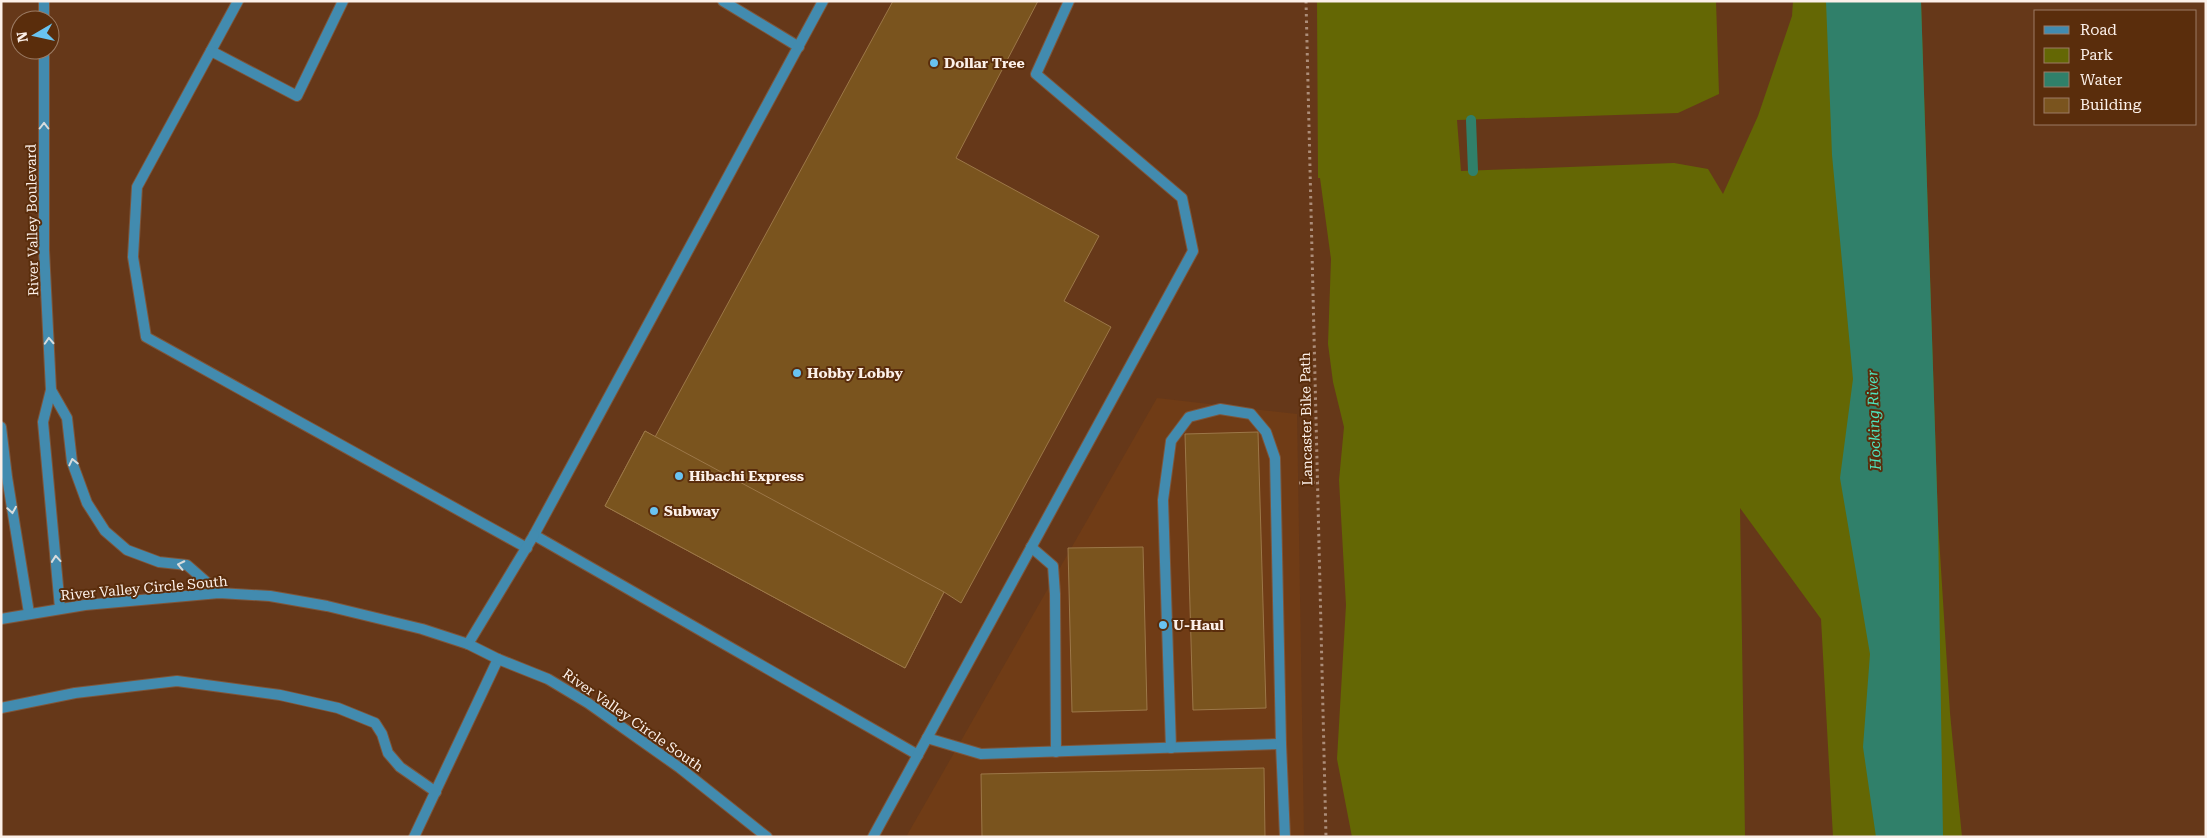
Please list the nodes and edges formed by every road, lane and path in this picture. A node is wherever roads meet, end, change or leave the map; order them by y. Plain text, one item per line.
1 (238, 1) edge
2 (343, 1) edge
3 (723, 1) edge
4 (823, 1) edge
5 (1069, 1) edge
6 (1306, 1) edge
7 (799, 46) junction
8 (211, 50) junction
9 (44, 60) edge
10 (51, 390) junction
11 (1, 427) edge
12 (534, 535) junction
13 (527, 548) junction
14 (1031, 548) junction
15 (219, 593) junction
16 (60, 608) junction
17 (29, 614) junction
18 (1, 619) edge
19 (468, 644) junction
20 (498, 659) junction
21 (1, 708) edge
22 (927, 738) junction
23 (1281, 744) junction
24 (1171, 748) junction
25 (1056, 752) junction
26 (918, 755) junction
27 (436, 792) junction
28 (414, 837) edge
29 (767, 837) edge
30 (873, 837) edge
31 (1285, 837) edge
32 (1326, 837) edge

1 - 8 street
2 - 8 street
3 - 7 street
4 - 7 street
5 - 14 street
6 - 32 path, Lancaster Bike Path
7 - 12 street
8 - 13 street
10 -> 9 street, River Valley Boulevard
15 -> 10 street, River Valley Boulevard
16 -> 10 street, River Valley Boulevard
11 -> 17 street
12 - 13 street
12 - 26 street
13 - 19 street
14 - 22 street
14 - 25 street
15 - 16 street, River Valley Circle South
15 - 19 street, River Valley Circle South
16 - 17 street, River Valley Circle South
17 - 18 street, River Valley Circle South
19 - 20 street, River Valley Circle South
20 - 27 street
20 - 29 street, River Valley Circle South
21 - 27 street
22 - 25 street
22 - 26 street
23 - 24 street
23 - 24 street
23 - 31 street
24 - 25 street
26 - 30 street
27 - 28 street

